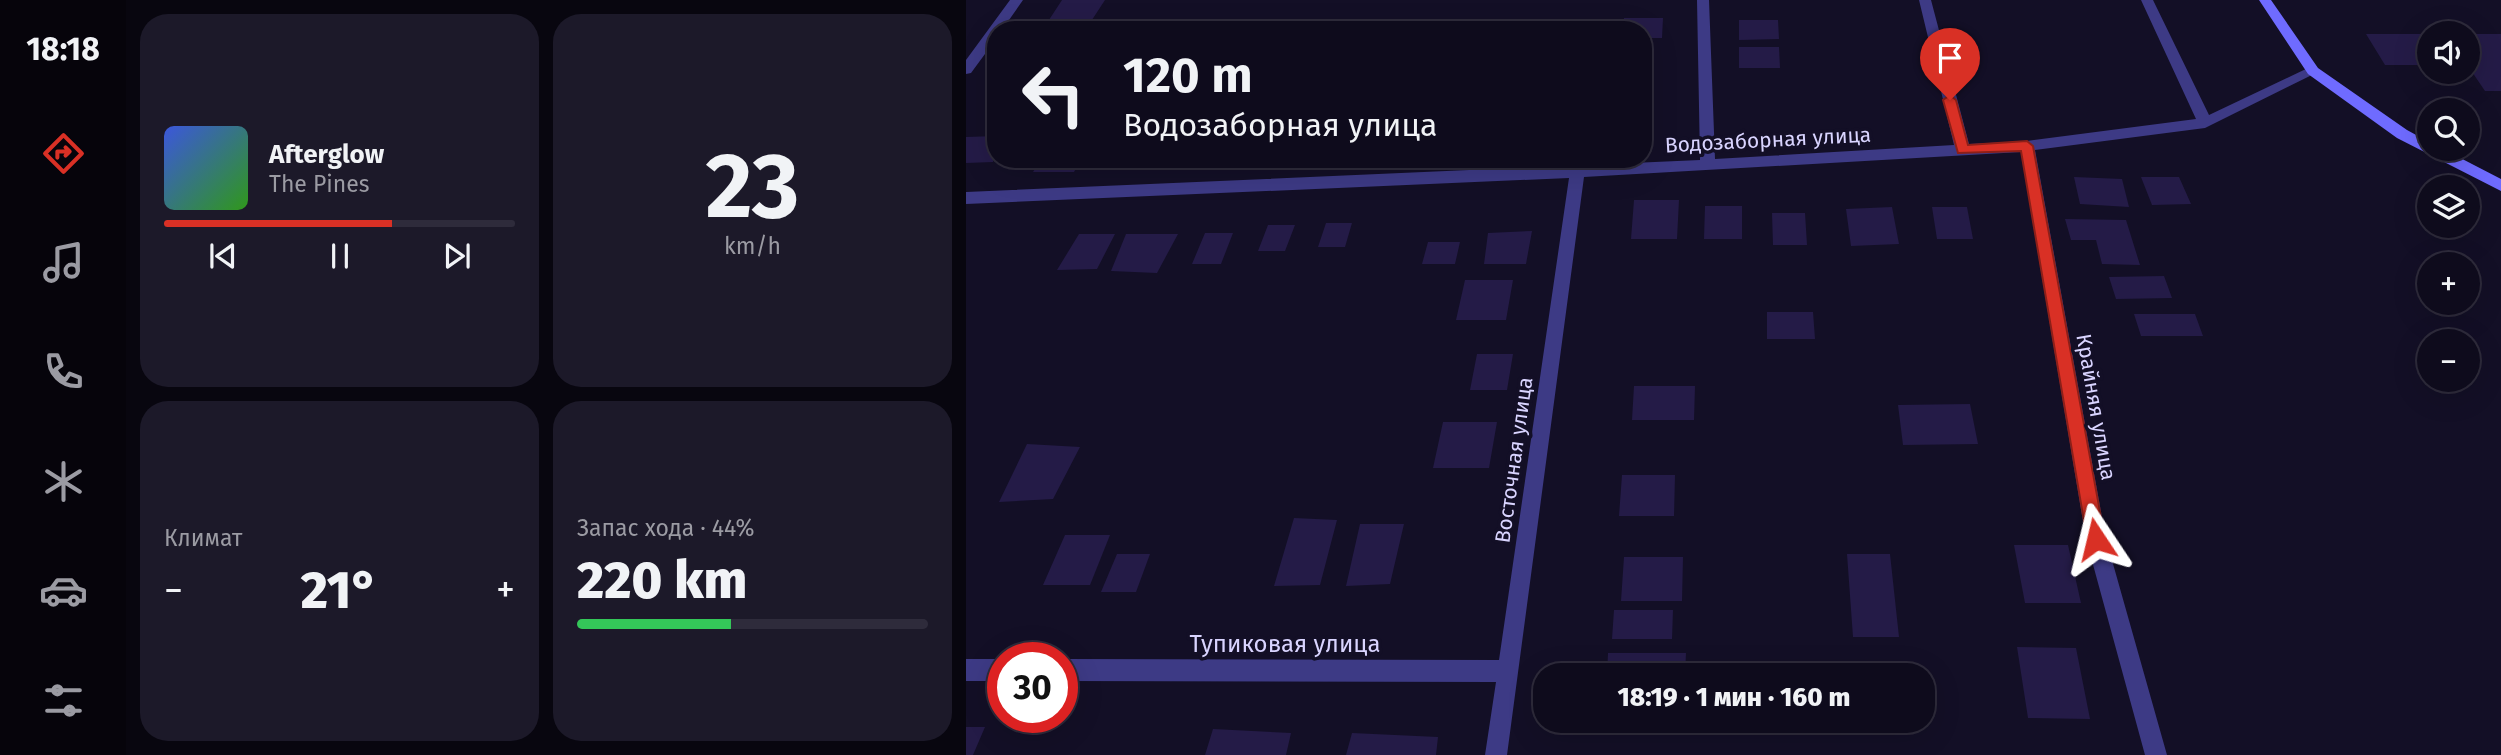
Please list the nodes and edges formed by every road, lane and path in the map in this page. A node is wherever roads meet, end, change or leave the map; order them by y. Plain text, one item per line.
1 (1017, 0) edge
2 (1703, 0) edge
3 (1925, 0) edge
4 (2147, 0) edge
5 (2265, 0) edge
6 (1002, 21) edge
7 (987, 41) edge
8 (966, 70) edge
9 (2313, 71) junction
10 (2205, 123) junction
11 (2417, 142) edge
12 (2027, 146) junction
13 (1963, 150) junction
14 (2454, 161) edge
15 (1708, 164) junction
16 (1652, 167) edge
17 (1642, 168) edge
18 (1577, 172) junction
19 (2501, 186) edge
20 (966, 198) edge
21 (966, 670) edge
22 (987, 670) edge
23 (1078, 670) edge
24 (1507, 671) junction
25 (1496, 755) edge
26 (2156, 755) edge

1 - 6 street
2 - 15 street
3 - 13 street
4 - 10 street
5 - 9 street
7 - 8 street
9 - 10 street, Водозаборная улица
9 - 11 street
10 - 12 street, Водозаборная улица
12 - 13 street, Водозаборная улица
12 - 26 street, Крайняя улица
13 - 15 street, Водозаборная улица
14 - 19 street
15 - 16 street, Водозаборная улица
17 - 18 street, Водозаборная улица
18 - 20 street, Водозаборная улица
18 - 24 street, Восточная улица
21 - 22 street
23 - 24 street, Тупиковая улица
24 - 25 street, Восточная улица

